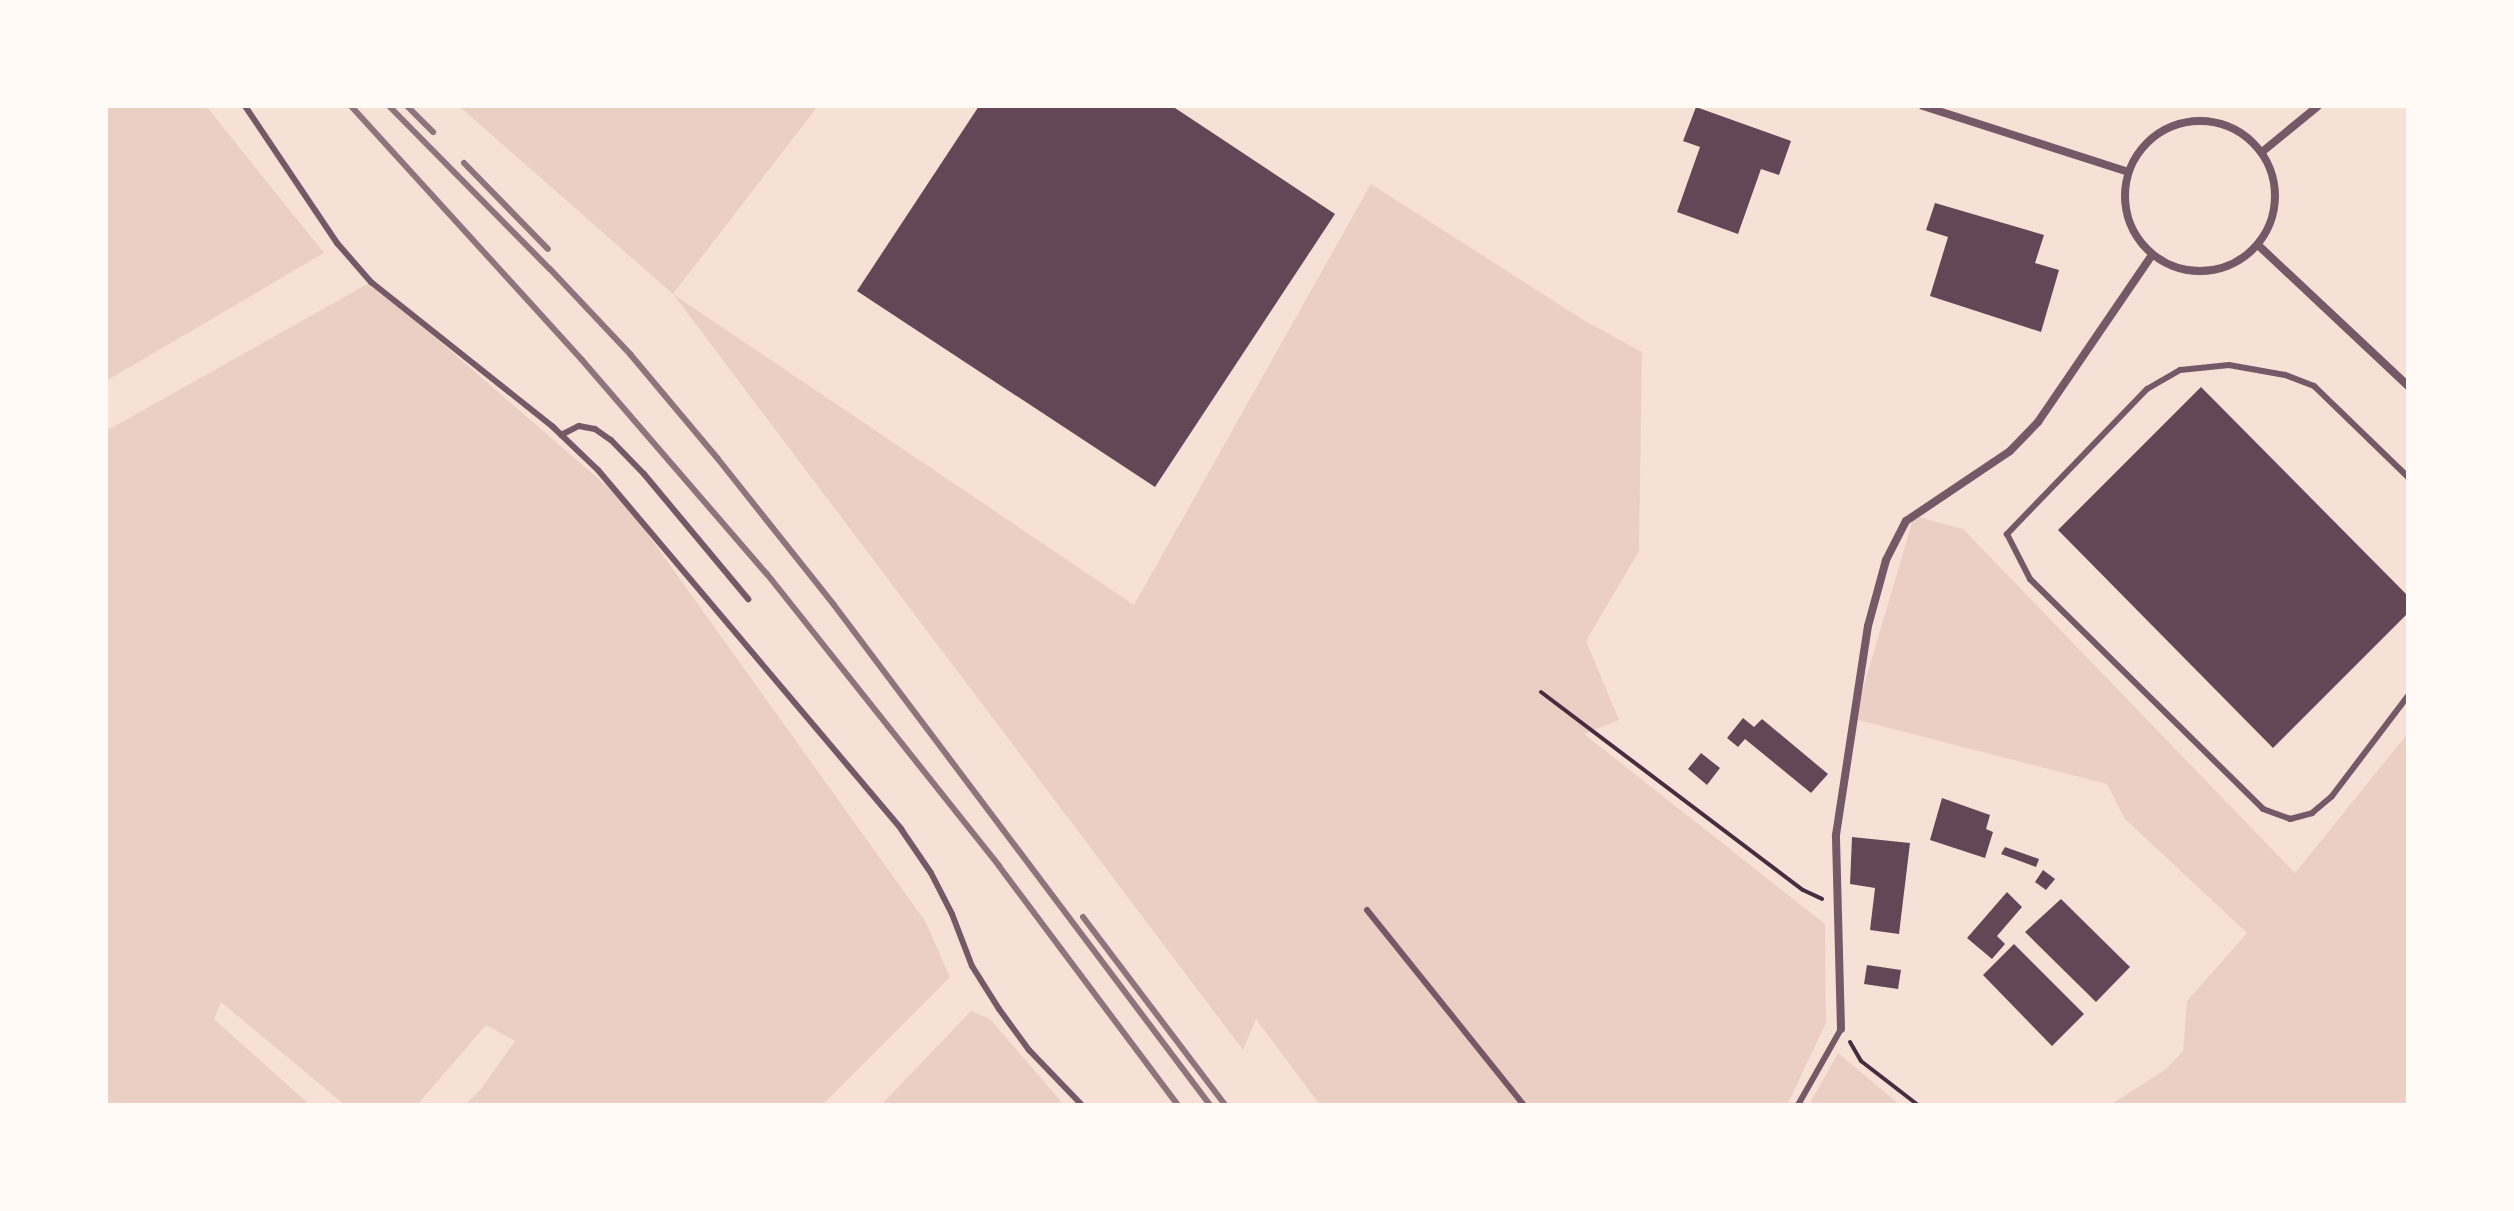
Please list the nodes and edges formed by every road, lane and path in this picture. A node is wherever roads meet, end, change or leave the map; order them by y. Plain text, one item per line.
1 (245, 106) edge
2 (1923, 106) edge
3 (2318, 106) edge
4 (2262, 152) junction
5 (2128, 172) junction
6 (2258, 245) junction
7 (2152, 255) junction
8 (2408, 386) edge
9 (561, 435) junction
10 (2408, 477) edge
11 (748, 599) dead end
12 (1541, 692) dead end
13 (2408, 696) edge
14 (1841, 907) junction
15 (1367, 910) dead end
16 (1841, 1029) junction
17 (1082, 1105) edge
18 (1524, 1105) edge
19 (1798, 1105) edge
20 (1918, 1105) edge

1 - 9 lane
2 - 5 street
3 - 4 street
4 - 5 street
4 - 6 street
5 - 7 street
6 - 7 street
6 - 8 street
7 - 14 street
9 - 11 lane
9 - 17 lane
10 - 13 lane
12 - 14 path
14 - 16 street
15 - 18 lane
16 - 19 lane
16 - 20 path

